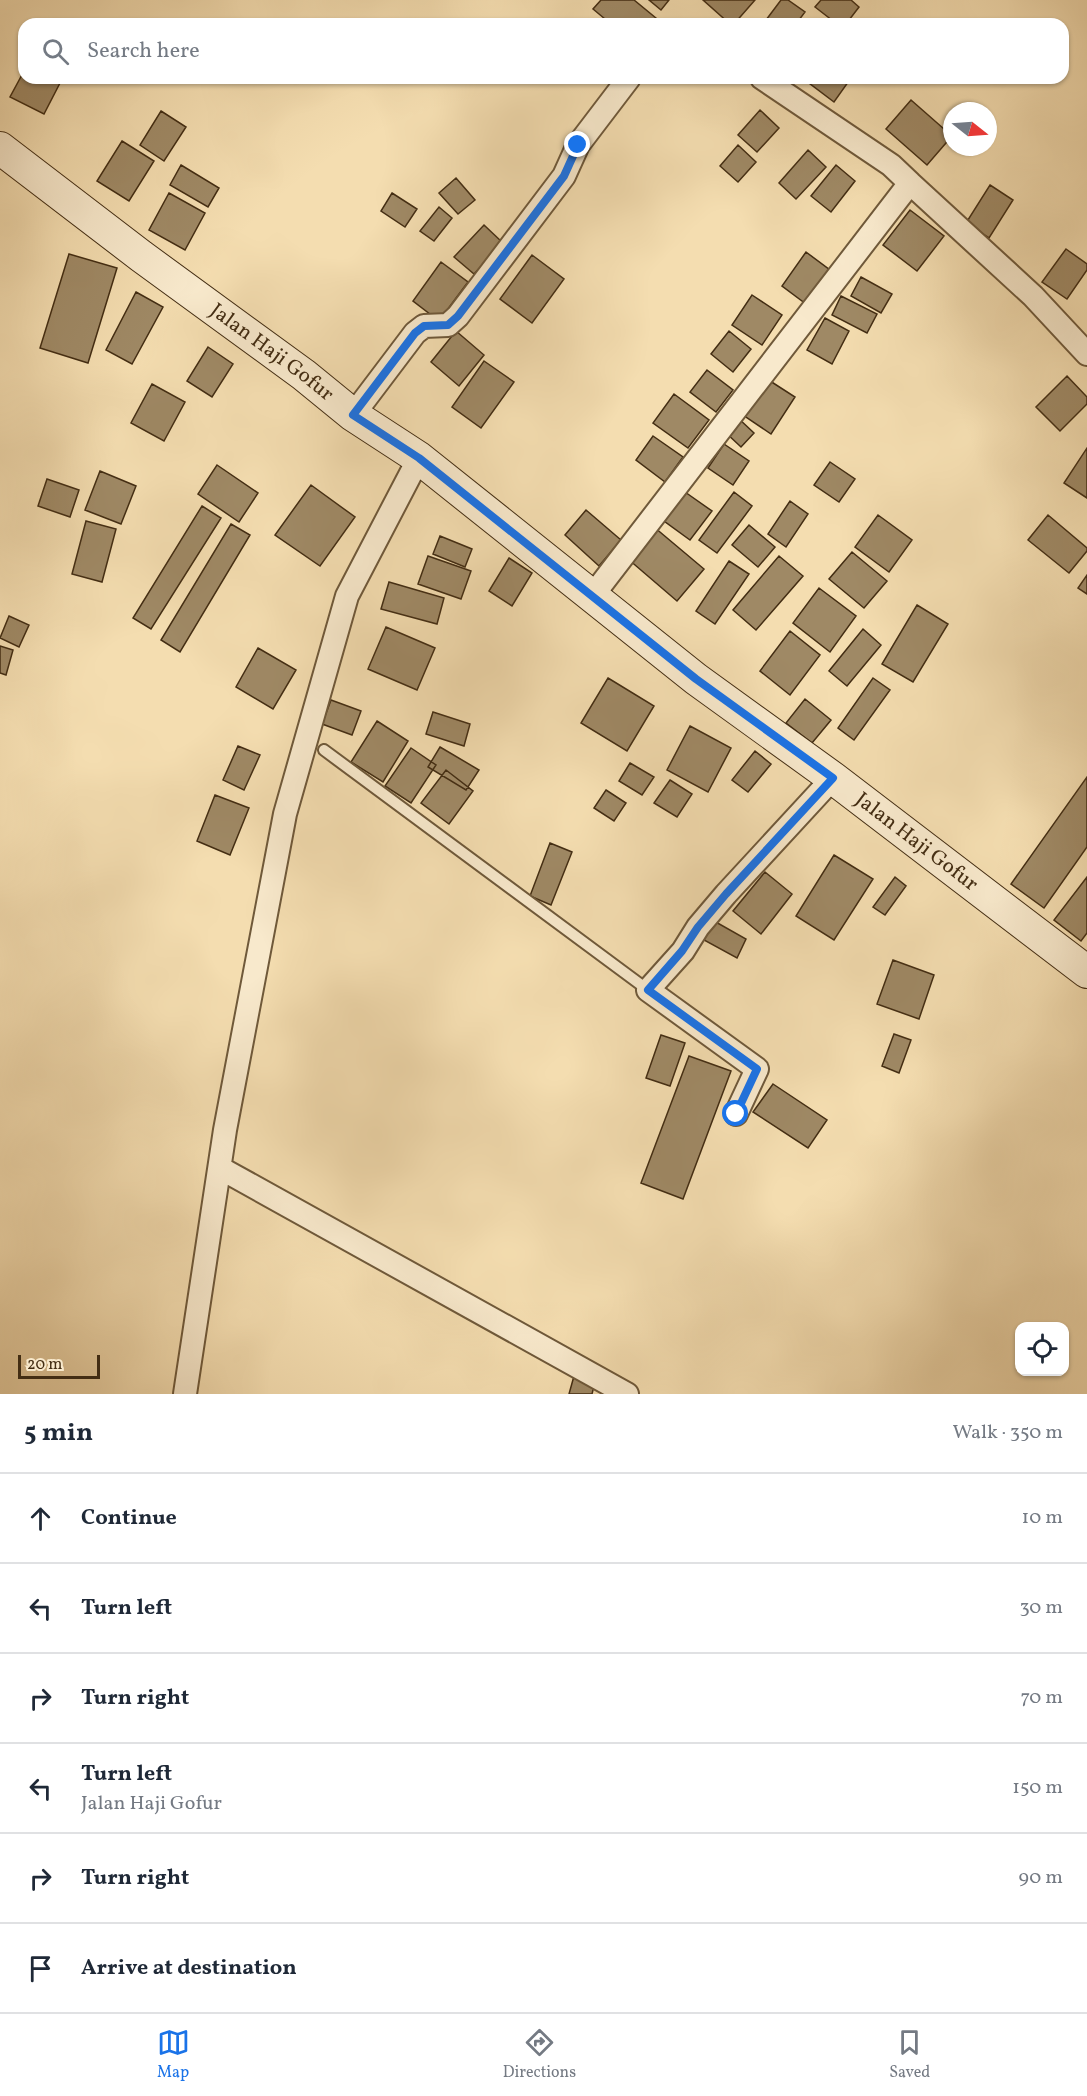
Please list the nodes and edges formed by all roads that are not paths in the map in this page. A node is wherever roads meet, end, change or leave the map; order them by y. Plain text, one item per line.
1 (624, 84) edge
2 (771, 84) edge
3 (0, 148) edge
4 (910, 183) junction
5 (1087, 354) edge
6 (353, 415) junction
7 (419, 458) junction
8 (593, 595) junction
9 (324, 750) dead end
10 (833, 778) junction
11 (1087, 972) edge
12 (648, 990) junction
13 (736, 1114) dead end
14 (220, 1168) junction
15 (185, 1394) edge
16 (627, 1394) edge

1 - 6 street
2 - 4 street
3 - 6 street, Jalan Haji Gofur
4 - 5 street
4 - 8 street
6 - 7 street, Jalan Haji Gofur
7 - 8 street, Jalan Haji Gofur
7 - 14 street
8 - 10 street, Jalan Haji Gofur
9 - 12 lane
10 - 11 street, Jalan Haji Gofur
10 - 12 street
12 - 13 street
14 - 15 street
14 - 16 street

